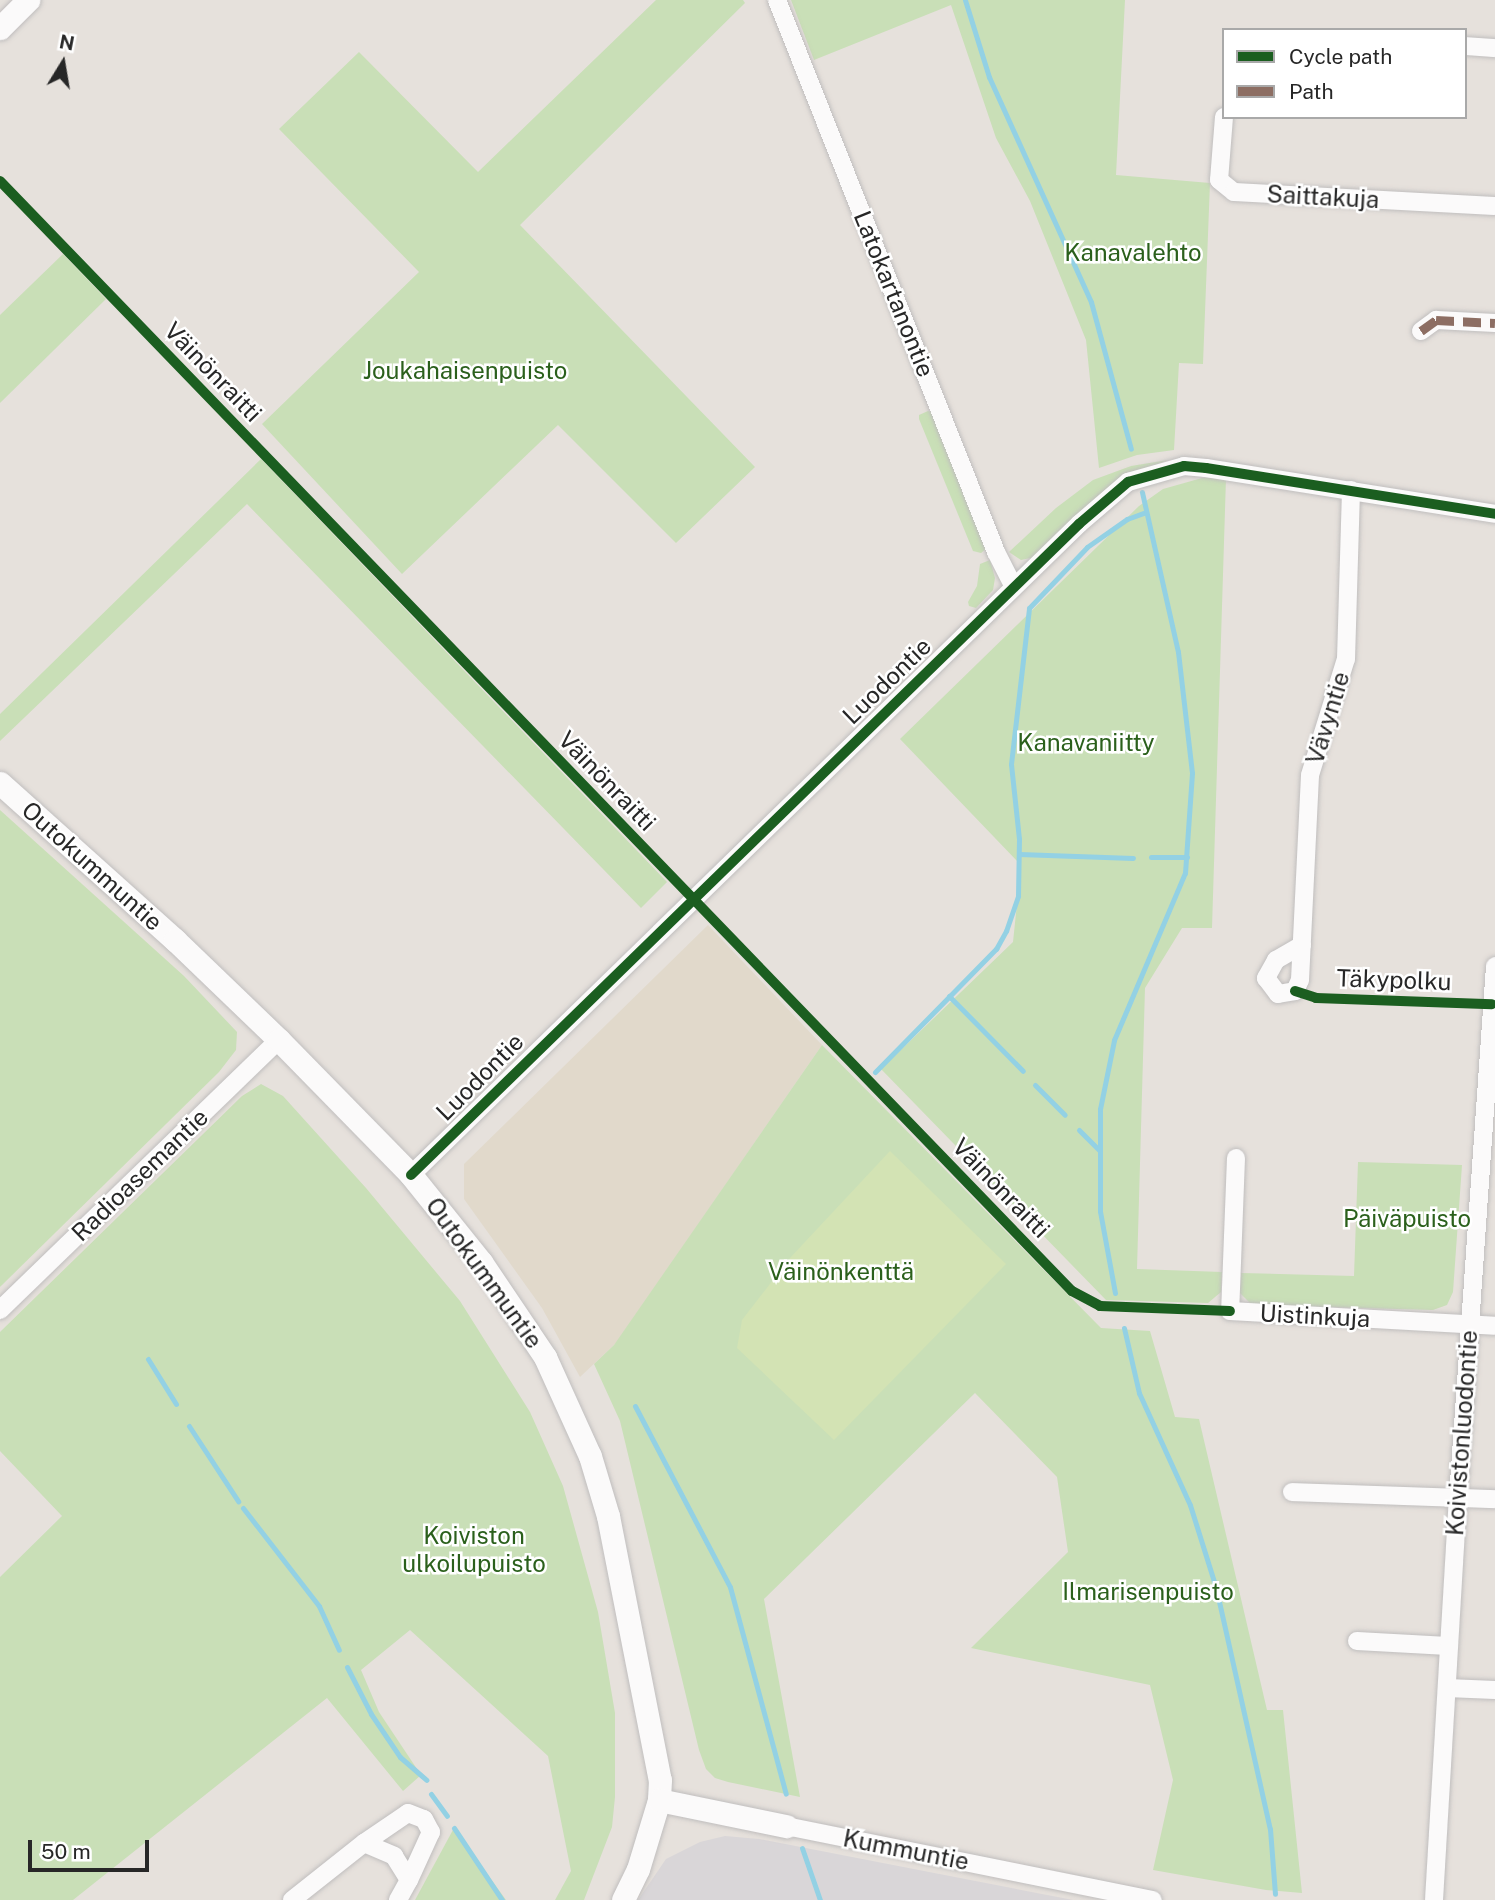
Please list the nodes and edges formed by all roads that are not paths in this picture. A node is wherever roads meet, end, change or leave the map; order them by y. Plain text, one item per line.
1 (28, 0) edge
2 (777, 0) edge
3 (0, 28) edge
4 (1467, 46) edge
5 (1495, 48) edge
6 (1224, 119) edge
7 (1495, 206) edge
8 (1495, 323) edge
9 (1421, 331) dead end
10 (1350, 490) junction
11 (1495, 514) edge
12 (1014, 587) junction
13 (0, 783) edge
14 (1302, 945) dead end
15 (1495, 966) edge
16 (279, 1040) junction
17 (1489, 1157) edge
18 (1236, 1158) dead end
19 (411, 1175) junction
20 (0, 1310) edge
21 (1470, 1325) junction
22 (1495, 1326) edge
23 (1292, 1492) dead end
24 (1458, 1497) junction
25 (1495, 1499) edge
26 (1357, 1641) dead end
27 (1448, 1646) junction
28 (1447, 1688) junction
29 (1495, 1690) edge
30 (659, 1800) junction
31 (786, 1826) joint
32 (364, 1843) junction
33 (409, 1880) junction
34 (292, 1900) edge
35 (398, 1900) edge
36 (623, 1900) edge
37 (1153, 1900) edge
38 (1434, 1900) edge

1 - 3 street
2 - 12 street, Latokartanontie
4 - 5 street
6 - 7 street, Saittakuja
8 - 9 street
10 - 11 street, Luodontie
10 - 12 street, Luodontie
10 - 14 street, Vävyntie
12 - 19 street, Luodontie
13 - 16 street, Outokummuntie
15 - 17 street, Koivistonluodontie
16 - 19 street, Outokummuntie
16 - 20 street, Radioasemantie
17 - 21 street, Koivistonluodontie
18 - 21 street, Uistinkuja
19 - 30 street, Outokummuntie
21 - 22 street
21 - 24 street, Koivistonluodontie
23 - 24 street
24 - 25 street
24 - 27 street, Koivistonluodontie
26 - 27 street
27 - 28 street, Koivistonluodontie
28 - 29 street
28 - 38 street, Koivistonluodontie
30 - 31 street, Kummuntie
30 - 36 street, Outokummuntie
31 - 37 street, Kummuntie
32 - 33 street
32 - 33 street
32 - 34 street
33 - 35 street

